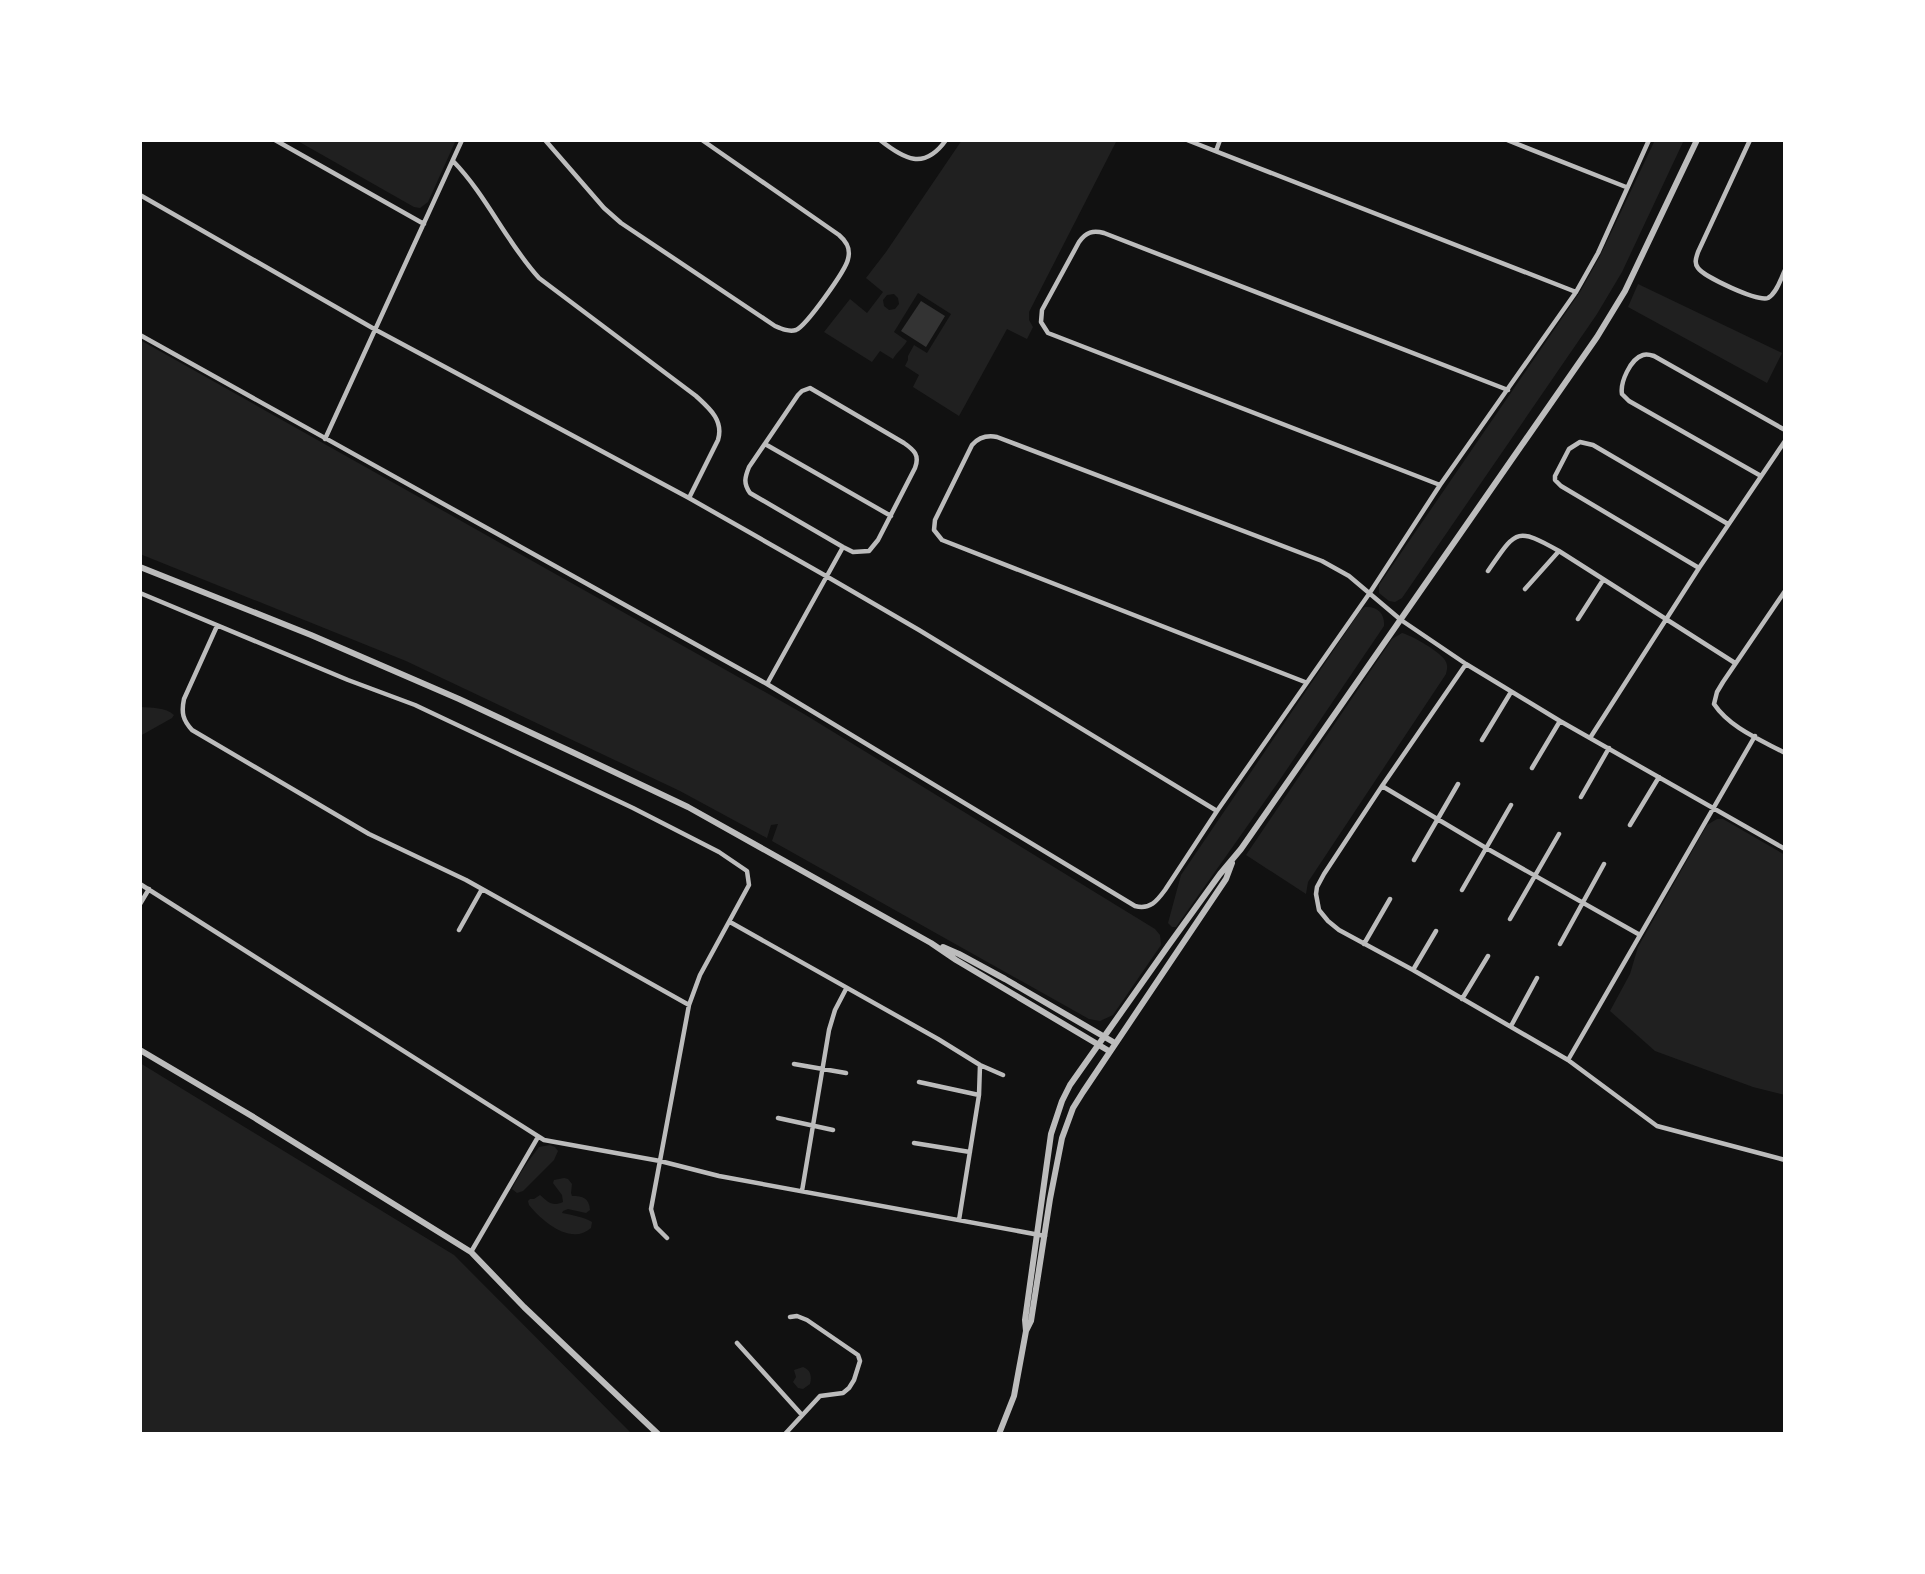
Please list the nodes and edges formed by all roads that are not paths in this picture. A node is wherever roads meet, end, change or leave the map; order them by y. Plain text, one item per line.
1 (275, 140) edge
2 (463, 140) edge
3 (545, 140) edge
4 (702, 140) edge
5 (880, 140) edge
6 (946, 140) edge
7 (1187, 140) edge
8 (1220, 140) edge
9 (1507, 140) edge
10 (1649, 140) edge
11 (1697, 140) edge
12 (1750, 140) edge
13 (1216, 151) junction
14 (453, 161) junction
15 (1626, 187) junction
16 (140, 195) edge
17 (424, 223) junction
18 (1785, 270) edge
19 (1576, 292) junction
20 (376, 330) junction
21 (140, 335) edge
22 (1508, 390) junction
23 (1785, 430) edge
24 (325, 439) junction
25 (1785, 441) edge
26 (765, 444) junction
27 (1761, 476) junction
28 (1440, 485) junction
29 (690, 498) junction
30 (891, 516) junction
31 (1728, 524) junction
32 (843, 547) junction
33 (1559, 551) junction
34 (140, 567) edge
35 (1699, 568) junction
36 (1488, 571) dead end
37 (826, 576) junction
38 (1604, 580) junction
39 (1525, 589) dead end
40 (1785, 591) edge
41 (140, 593) edge
42 (1369, 594) junction
43 (1578, 619) dead end
44 (1401, 620) junction
45 (1665, 620) junction
46 (216, 626) junction
47 (1735, 663) junction
48 (1466, 664) junction
49 (1306, 682) junction
50 (767, 684) junction
51 (1511, 692) junction
52 (1559, 721) junction
53 (1755, 736) junction
54 (1590, 738) junction
55 (1482, 740) dead end
56 (1609, 748) junction
57 (1785, 753) edge
58 (1532, 768) dead end
59 (1659, 777) junction
60 (1458, 784) dead end
61 (1382, 786) junction
62 (1581, 797) dead end
63 (1511, 805) dead end
64 (1714, 809) junction
65 (1217, 811) junction
66 (1437, 820) junction
67 (1630, 825) dead end
68 (1559, 834) dead end
69 (1486, 848) junction
70 (1785, 849) edge
71 (1234, 860) junction
72 (1414, 860) dead end
73 (1605, 864) dead end
74 (1534, 876) junction
75 (140, 884) edge
76 (149, 889) junction
77 (482, 889) junction
78 (1462, 890) dead end
79 (1390, 899) dead end
80 (1583, 903) junction
81 (140, 904) edge
82 (1510, 919) dead end
83 (730, 922) junction
84 (459, 930) dead end
85 (1436, 931) dead end
86 (1640, 935) junction
87 (931, 943) junction
88 (1364, 944) junction
89 (1560, 944) dead end
90 (1488, 956) dead end
91 (1413, 970) junction
92 (1537, 978) dead end
93 (846, 989) junction
94 (1462, 999) junction
95 (689, 1005) junction
96 (1511, 1027) junction
97 (1105, 1036) junction
98 (1115, 1043) junction
99 (1098, 1044) junction
100 (140, 1050) edge
101 (1109, 1051) junction
102 (1568, 1060) junction
103 (794, 1063) dead end
104 (980, 1065) junction
105 (822, 1068) junction
106 (846, 1073) dead end
107 (1003, 1076) dead end
108 (919, 1082) dead end
109 (979, 1095) junction
110 (778, 1118) dead end
111 (812, 1126) junction
112 (834, 1130) dead end
113 (538, 1137) junction
114 (914, 1143) dead end
115 (970, 1152) junction
116 (1785, 1160) edge
117 (660, 1161) junction
118 (802, 1191) junction
119 (959, 1220) junction
120 (1037, 1235) junction
121 (1045, 1236) junction
122 (667, 1238) dead end
123 (471, 1252) junction
124 (790, 1317) dead end
125 (1026, 1331) junction
126 (737, 1343) dead end
127 (802, 1415) junction
128 (658, 1434) edge
129 (785, 1434) edge
130 (999, 1434) edge

1 - 17 street
2 - 14 street
3 - 4 street
5 - 6 street
7 - 13 street
8 - 13 street
9 - 15 street
10 - 15 street
11 - 44 street
12 - 18 street
13 - 19 street
14 - 17 street
14 - 29 street
15 - 19 street
16 - 20 street
17 - 20 street
19 - 22 street
20 - 24 street
20 - 29 street
21 - 24 street
22 - 28 street
22 - 28 street
23 - 27 street
24 - 50 street
25 - 27 street
26 - 30 street
26 - 30 street
26 - 32 street
27 - 31 street
28 - 42 street
29 - 37 street
30 - 32 street
31 - 35 street
31 - 35 street
32 - 37 street
33 - 36 street
33 - 38 street
33 - 39 street
34 - 87 street
35 - 45 street
37 - 50 street
37 - 65 street
38 - 43 street
38 - 45 street
40 - 47 street
41 - 46 street
42 - 44 street
42 - 49 street
42 - 49 street
44 - 48 street
44 - 71 street
45 - 47 street
45 - 54 street
46 - 77 street
46 - 83 street
47 - 53 street
48 - 51 street
48 - 61 street
49 - 65 street
50 - 65 street
51 - 52 street
51 - 55 street
52 - 54 street
52 - 58 street
53 - 57 street
53 - 64 street
54 - 56 street
56 - 59 street
56 - 62 street
59 - 64 street
59 - 67 street
60 - 66 street
61 - 66 street
61 - 88 street
63 - 69 street
64 - 70 street
64 - 86 street
66 - 69 street
66 - 72 street
68 - 74 street
69 - 74 street
69 - 78 street
71 - 97 street
71 - 98 street
73 - 80 street
74 - 80 street
74 - 82 street
75 - 76 street
76 - 81 street
76 - 113 street
77 - 84 street
77 - 95 street
79 - 88 street
80 - 86 street
80 - 89 street
83 - 93 street
83 - 95 street
85 - 91 street
86 - 102 street
87 - 97 street
87 - 99 street
88 - 91 street
90 - 94 street
91 - 94 street
92 - 96 street
93 - 104 street
93 - 105 street
94 - 96 street
95 - 117 street
96 - 102 street
97 - 98 street
97 - 99 street
98 - 101 street
99 - 101 street
99 - 120 street
100 - 123 street
101 - 121 street
102 - 116 street
103 - 105 street
104 - 107 street
104 - 109 street
105 - 106 street
105 - 111 street
108 - 109 street
109 - 115 street
110 - 111 street
111 - 112 street
111 - 118 street
113 - 117 street
113 - 123 street
114 - 115 street
115 - 119 street
117 - 118 street
117 - 122 street
118 - 119 street
119 - 120 street
120 - 121 street
120 - 125 street
121 - 125 street
123 - 128 street
124 - 127 street
125 - 130 street
126 - 127 street
127 - 129 street

